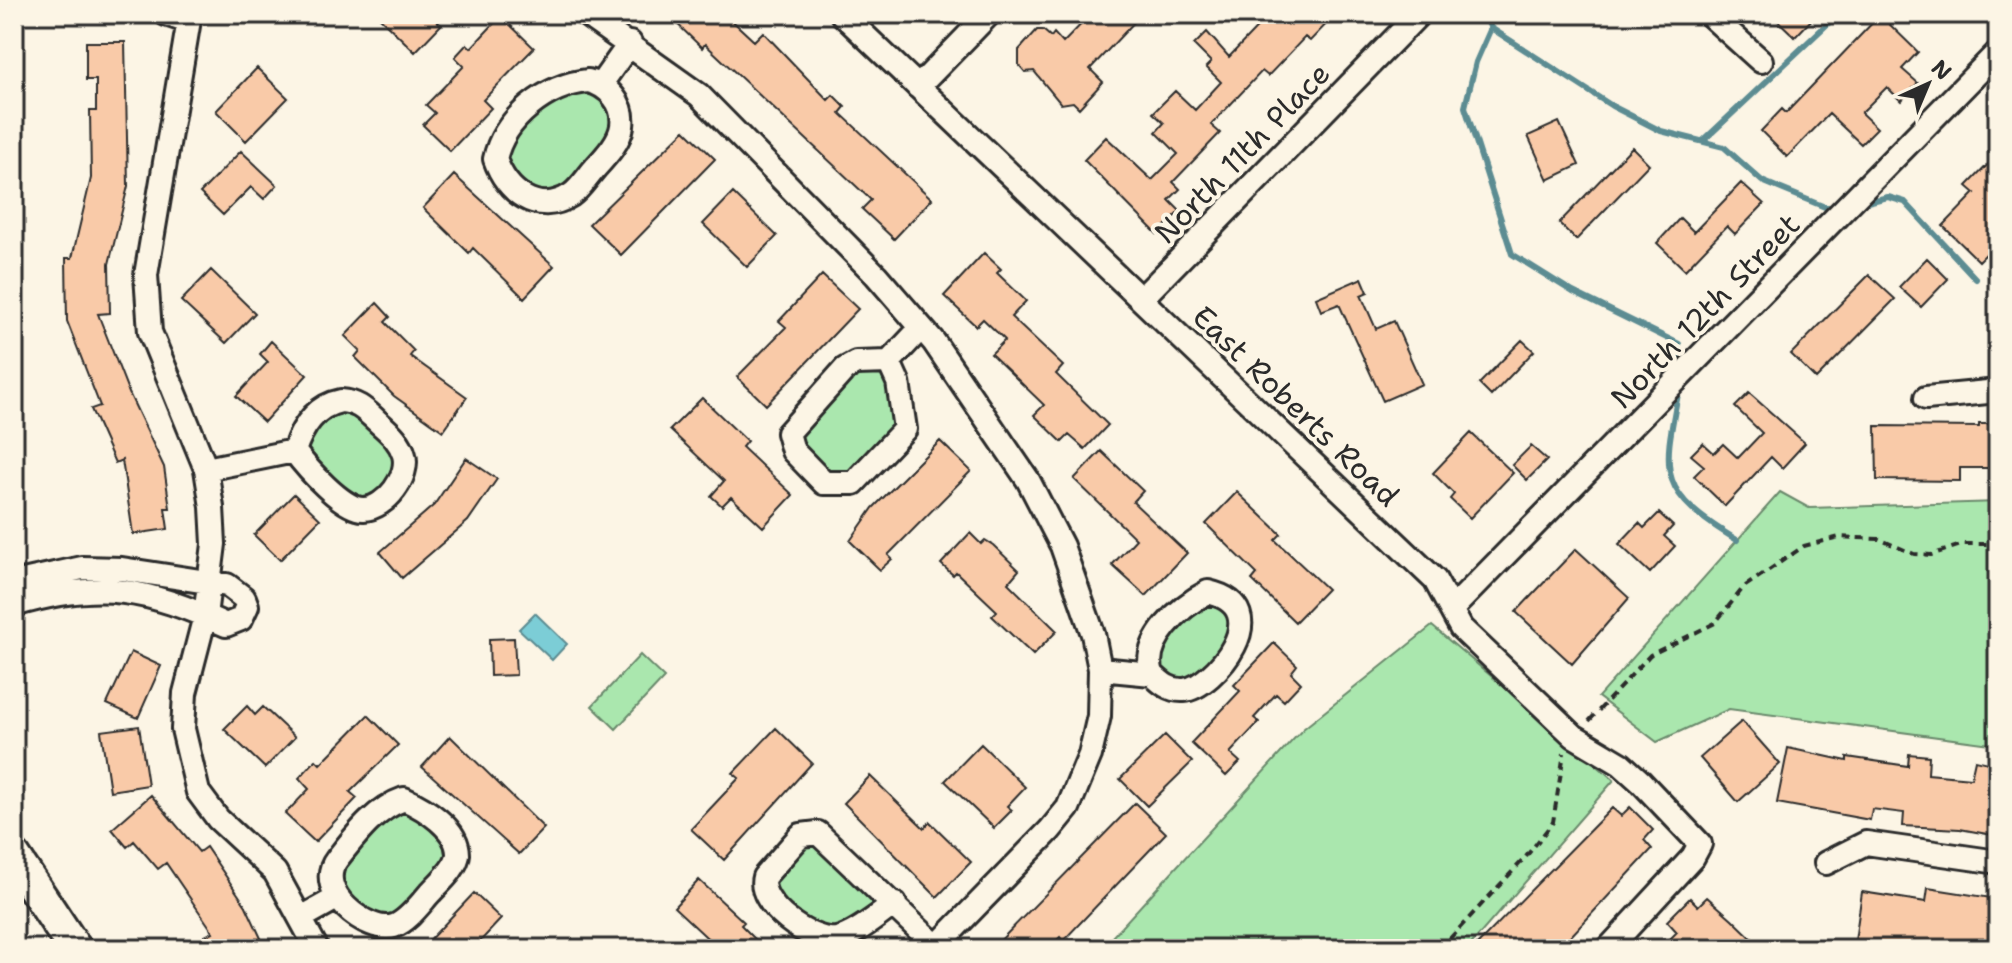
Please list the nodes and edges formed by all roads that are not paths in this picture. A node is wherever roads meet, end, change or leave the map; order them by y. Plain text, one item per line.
1 (585, 14) edge
2 (842, 14) edge
3 (989, 14) edge
4 (1419, 14) edge
5 (1709, 14) edge
6 (180, 16) edge
7 (630, 43) junction
8 (1998, 52) edge
9 (1761, 61) dead end
10 (601, 84) junction
11 (918, 87) junction
12 (1141, 299) junction
13 (921, 328) junction
14 (889, 362) junction
15 (1998, 391) edge
16 (1926, 398) dead end
17 (294, 451) junction
18 (206, 469) junction
19 (208, 580) junction
20 (14, 583) edge
21 (60, 583) junction
22 (29, 594) edge
23 (1452, 609) junction
24 (205, 616) junction
25 (1100, 669) junction
26 (1152, 674) junction
27 (14, 857) edge
28 (1998, 862) edge
29 (1826, 863) dead end
30 (335, 899) junction
31 (895, 904) junction
32 (301, 918) junction
33 (1617, 946) edge
34 (936, 948) edge
35 (75, 949) edge
36 (317, 949) edge

1 - 7 street
2 - 11 street, East Roberts Road
3 - 11 street
4 - 12 street, North 11th Place
5 - 9 street
6 - 18 street
7 - 10 street
7 - 13 street
8 - 23 street, North 12th Street
10 - 10 street
11 - 12 street, East Roberts Road
12 - 23 street, East Roberts Road
13 - 14 street
13 - 25 street
14 - 14 street
15 - 16 street
17 - 17 street
17 - 18 street
18 - 19 street
19 - 21 street
19 - 24 street
19 - 24 street
20 - 22 street
21 - 22 street
21 - 24 street
23 - 33 street, East Roberts Road
24 - 32 street
25 - 26 street
25 - 34 street
26 - 26 street
27 - 35 main road
28 - 29 street
30 - 30 street
30 - 32 street
31 - 31 street
31 - 34 street
32 - 36 street

